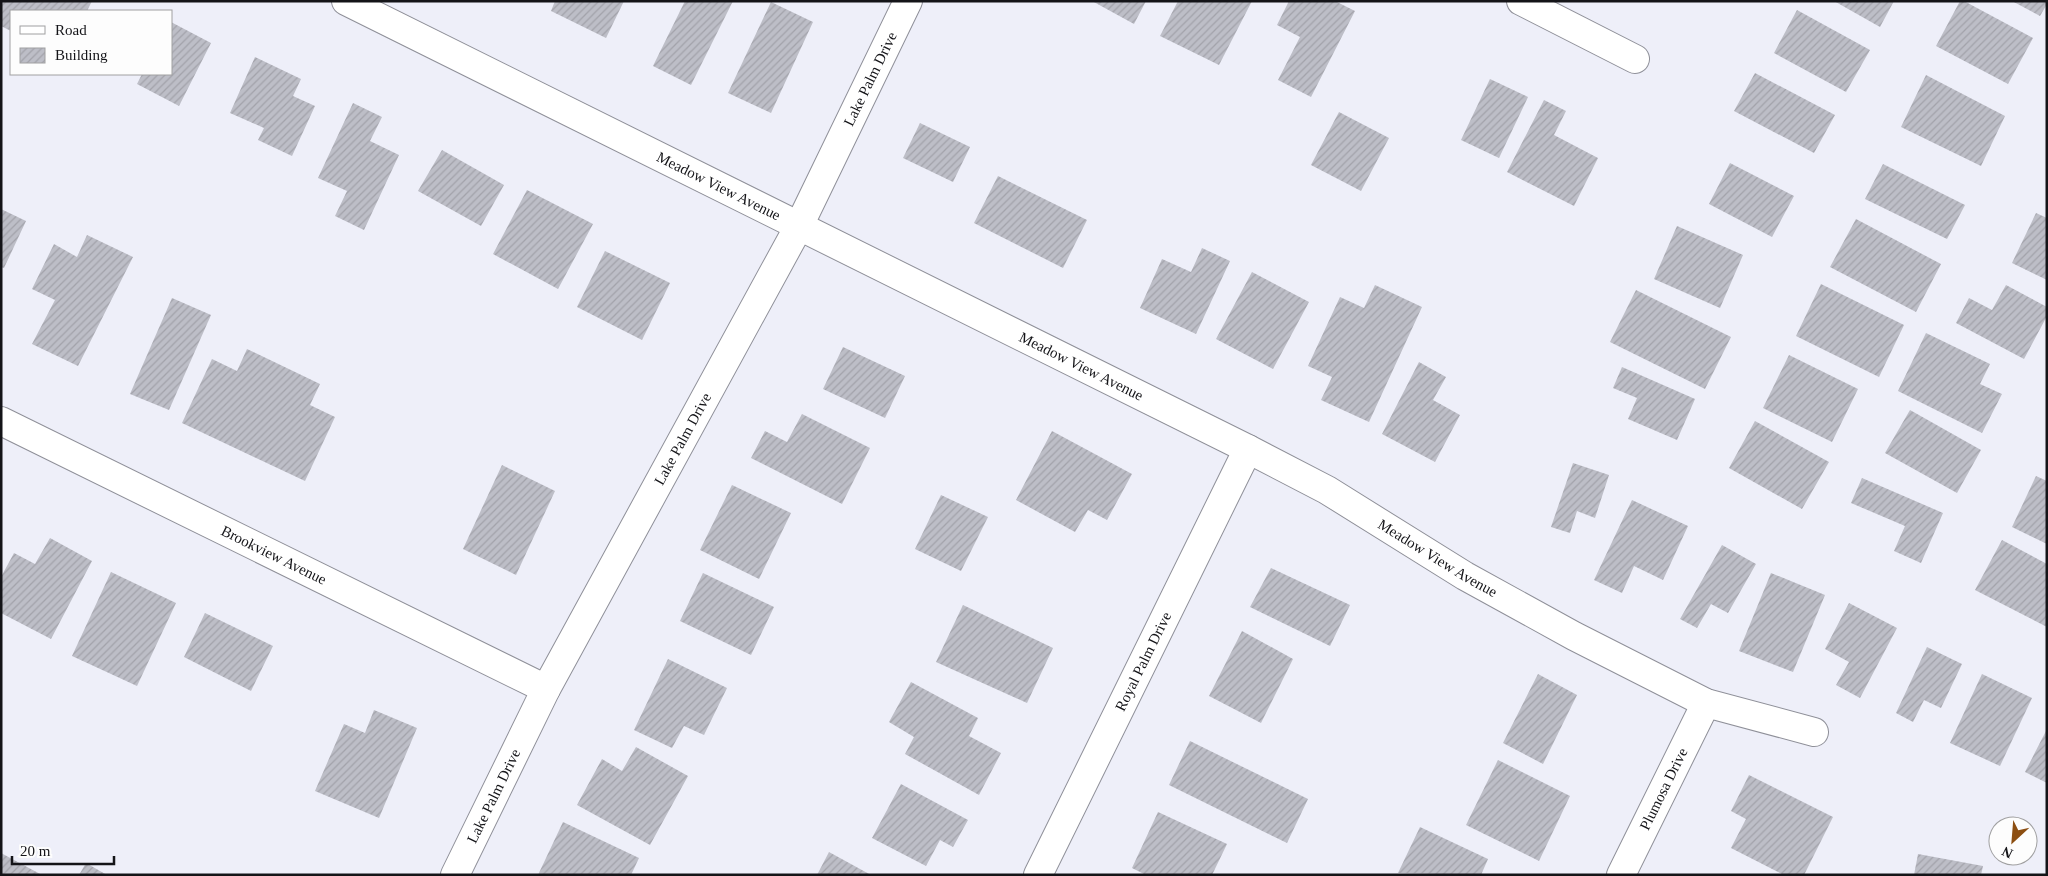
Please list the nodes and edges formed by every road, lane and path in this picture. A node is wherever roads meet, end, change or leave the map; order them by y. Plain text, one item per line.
1 (346, 1) edge
2 (908, 1) edge
3 (1521, 1) edge
4 (1635, 59) dead end
5 (799, 226) junction
6 (1, 421) edge
7 (1248, 449) junction
8 (546, 689) junction
9 (1706, 703) junction
10 (1814, 732) dead end
11 (455, 875) edge
12 (1038, 875) edge
13 (1621, 875) edge

1 - 5 street, Meadow View Avenue
2 - 5 street, Lake Palm Drive
3 - 4 street
5 - 7 street, Meadow View Avenue
5 - 8 street, Lake Palm Drive
6 - 8 street, Brookview Avenue
7 - 9 street, Meadow View Avenue
7 - 12 street, Royal Palm Drive
8 - 11 street, Lake Palm Drive
9 - 10 street, Meadow View Avenue
9 - 13 street, Plumosa Drive

